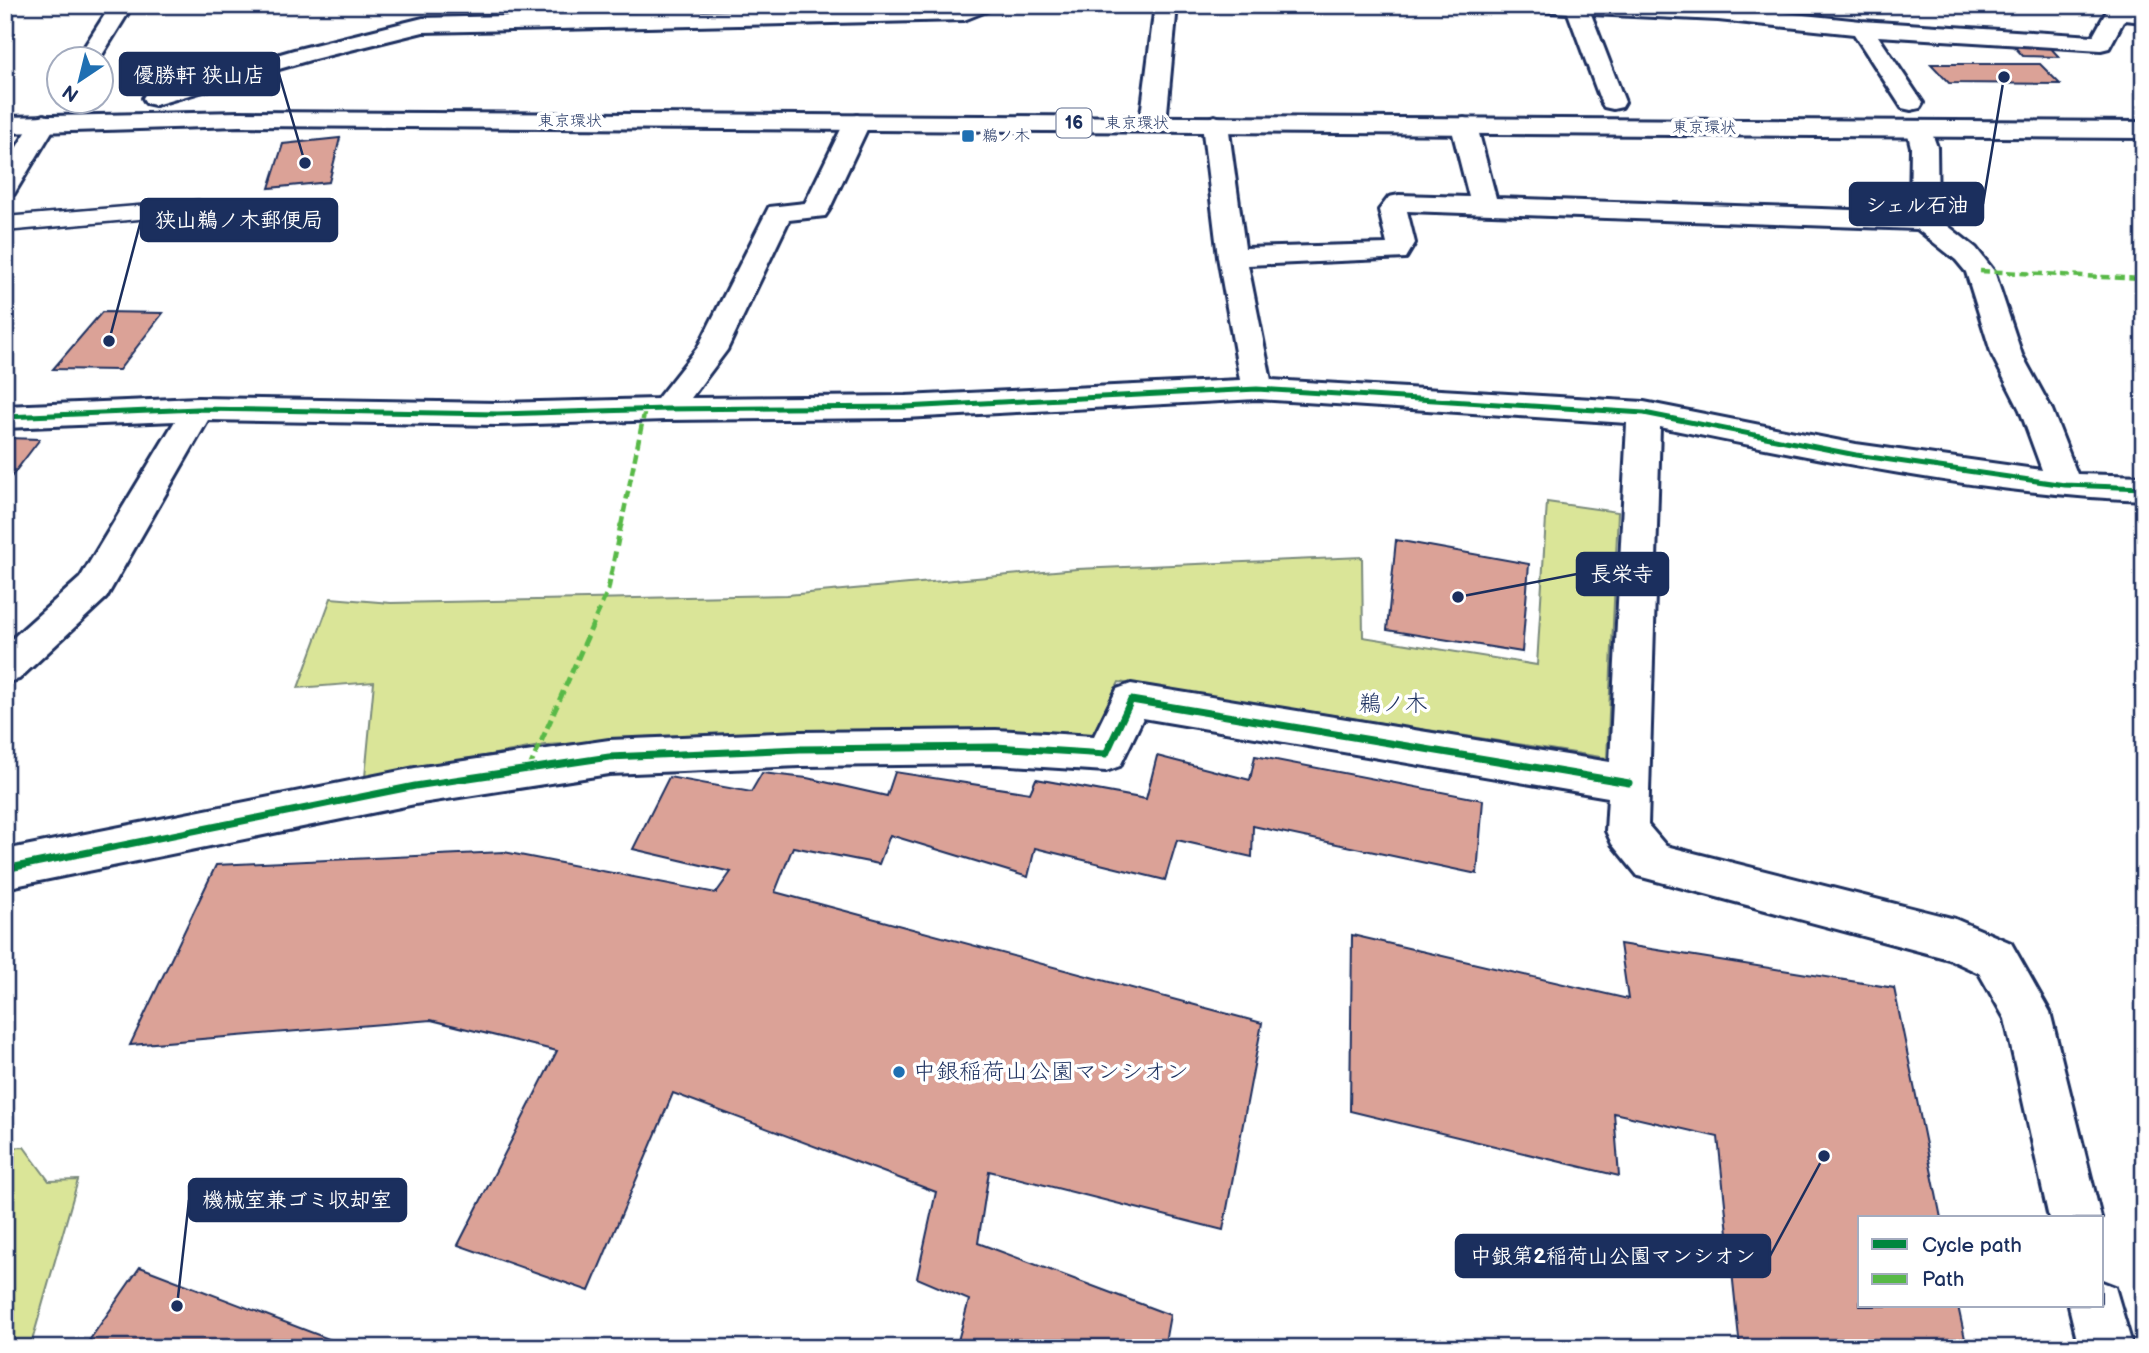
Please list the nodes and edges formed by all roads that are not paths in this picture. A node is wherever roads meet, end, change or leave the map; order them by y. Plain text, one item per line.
1 (122, 5) edge
2 (981, 5) edge
3 (1166, 5) edge
4 (1534, 5) edge
5 (1897, 5) edge
6 (1577, 6) edge
7 (1717, 9) edge
8 (2115, 9) edge
9 (427, 15) edge
10 (2144, 15) edge
11 (1861, 28) junction
12 (1910, 30) junction
13 (96, 46) edge
14 (155, 98) junction
15 (116, 99) edge
16 (1126, 99) dead end
17 (1181, 99) dead end
18 (975, 100) dead end
19 (1587, 102) dead end
20 (1613, 102) junction
21 (1640, 102) dead end
22 (1884, 103) dead end
23 (1938, 103) dead end
24 (5, 105) edge
25 (46, 108) edge
26 (46, 111) edge
27 (1154, 111) junction
28 (116, 112) edge
29 (49, 116) edge
30 (1915, 116) junction
31 (857, 124) junction
32 (1215, 124) junction
33 (5, 125) edge
34 (1464, 126) junction
35 (2144, 130) edge
36 (5, 188) edge
37 (1484, 205) junction
38 (198, 208) dead end
39 (1924, 221) junction
40 (5, 224) edge
41 (1232, 257) junction
42 (1257, 389) junction
43 (198, 408) junction
44 (666, 409) junction
45 (1644, 412) junction
46 (5, 417) edge
47 (2065, 485) junction
48 (2144, 488) edge
49 (5, 668) edge
50 (1629, 783) junction
51 (5, 869) edge
52 (2076, 1216) edge
53 (2096, 1308) edge
54 (2106, 1348) edge

1 - 13 main road
2 - 9 main road
3 - 27 main road
4 - 6 main road
5 - 12 main road
6 - 7 main road
6 - 20 main road
7 - 11 main road
8 - 10 main road
8 - 12 main road
9 - 14 main road
11 - 12 main road
11 - 30 main road
14 - 15 main road, 東京環状
14 - 18 main road, 東京環状
16 - 27 main road, 東京環状 / 16
17 - 27 main road, 東京環状 / 16
19 - 20 main road
20 - 21 main road
22 - 30 main road, 東京環状 / 16
23 - 30 main road, 東京環状 / 16
24 - 25 main road, 東京環状 / 16
26 - 33 main road, 東京環状 / 16
27 - 31 main road, 東京環状 / 16
27 - 32 main road, 東京環状 / 16
28 - 31 main road, 東京環状 / 16
29 - 36 main road
30 - 34 main road, 東京環状 / 16
30 - 35 main road, 東京環状 / 16
30 - 39 main road
31 - 44 main road
32 - 34 main road, 東京環状 / 16
32 - 41 main road
34 - 37 main road
37 - 39 main road
37 - 41 main road
38 - 40 lane
39 - 47 main road
41 - 42 main road
42 - 44 main road
42 - 45 main road
43 - 44 main road
43 - 46 main road
43 - 49 main road
45 - 47 main road
45 - 50 main road
47 - 48 main road
50 - 51 main road
50 - 52 main road
53 - 54 main road

